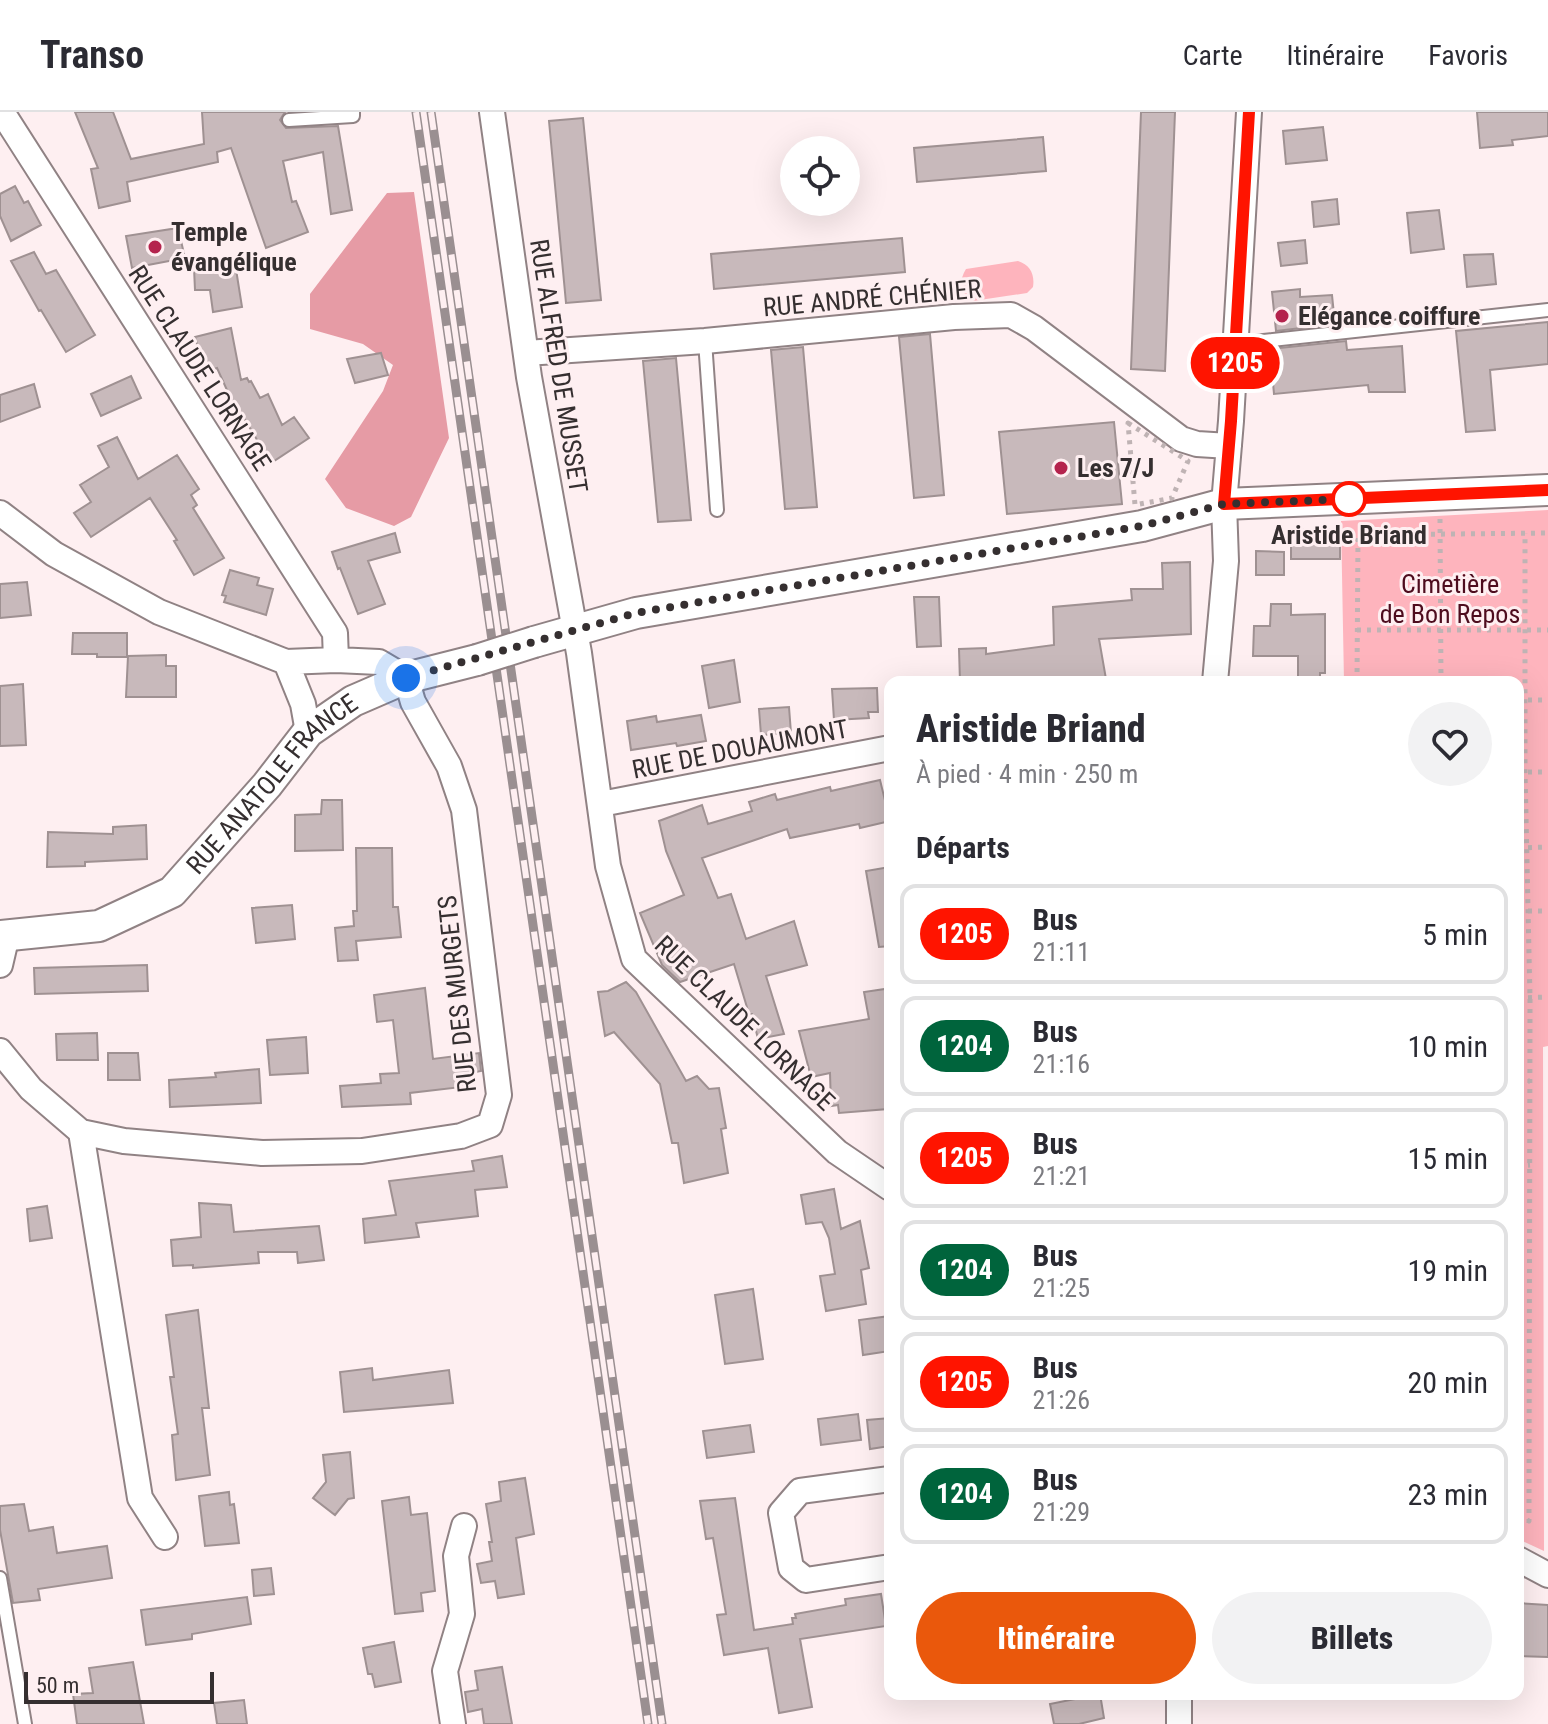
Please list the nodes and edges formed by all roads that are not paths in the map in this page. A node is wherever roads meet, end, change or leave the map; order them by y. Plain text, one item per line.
1 (2, 112) edge
2 (353, 112) edge
3 (492, 112) edge
4 (1249, 112) edge
5 (289, 120) dead end
6 (1548, 310) edge
7 (705, 341) junction
8 (1236, 344) junction
9 (526, 353) junction
10 (1229, 446) junction
11 (1548, 490) edge
12 (1224, 504) junction
13 (717, 510) dead end
14 (0, 513) edge
15 (575, 629) junction
16 (336, 660) junction
17 (286, 662) junction
18 (1216, 676) edge
19 (406, 678) junction
20 (308, 732) junction
21 (884, 749) edge
22 (601, 804) junction
23 (2, 945) edge
24 (0, 1051) edge
25 (81, 1132) junction
26 (884, 1184) edge
27 (884, 1480) edge
28 (464, 1526) dead end
29 (165, 1537) dead end
30 (1524, 1562) edge
31 (884, 1568) edge
32 (1548, 1575) edge
33 (0, 1578) edge
34 (1179, 1700) edge
35 (25, 1724) edge
36 (453, 1724) edge
37 (1179, 1724) edge

1 - 16 street, RUE CLAUDE LORNAGE
2 - 5 lane
3 - 9 street, RUE ALFRED DE MUSSET
4 - 8 street
6 - 8 lane
7 - 9 street, RUE ANDRÉ CHÉNIER
7 - 10 street, RUE ANDRÉ CHÉNIER
7 - 13 lane
8 - 10 street
9 - 15 street, RUE ALFRED DE MUSSET
10 - 12 street
11 - 12 street, RUE ANATOLE FRANCE
12 - 15 street, RUE ANATOLE FRANCE
12 - 18 street
14 - 17 street
15 - 19 street, RUE ANATOLE FRANCE, bridge
15 - 22 street, RUE CLAUDE LORNAGE
16 - 17 street
16 - 19 street
17 - 20 street
19 - 20 street, RUE ANATOLE FRANCE
19 - 25 street, RUE DES MURGETS
20 - 23 street, RUE ANATOLE FRANCE
21 - 22 street, RUE DE DOUAUMONT
22 - 26 street, RUE CLAUDE LORNAGE
24 - 25 street, RUE DES MURGETS
25 - 29 street
27 - 31 street
28 - 36 street
30 - 32 street
33 - 35 lane
34 - 37 street

